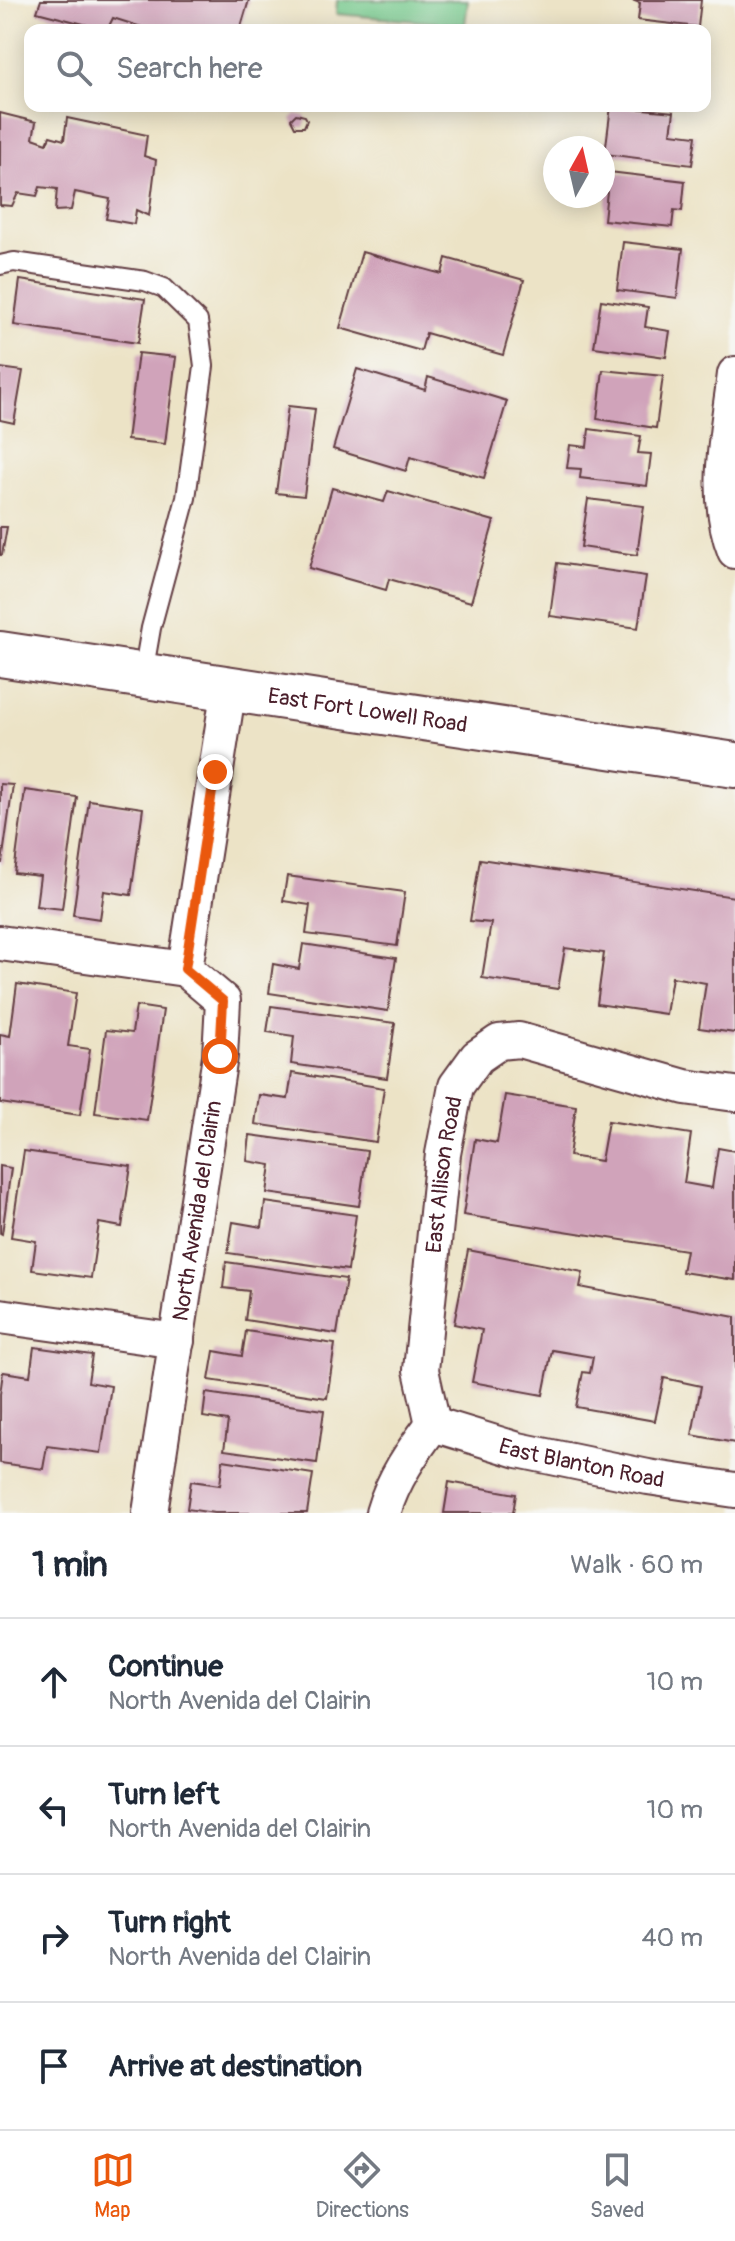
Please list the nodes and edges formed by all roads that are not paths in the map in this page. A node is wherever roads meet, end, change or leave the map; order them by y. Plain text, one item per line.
1 (0, 265) edge
2 (735, 374) edge
3 (735, 551) edge
4 (0, 654) edge
5 (143, 674) junction
6 (229, 687) junction
7 (735, 765) edge
8 (0, 943) edge
9 (185, 969) junction
10 (735, 1094) edge
11 (0, 1316) edge
12 (177, 1341) junction
13 (433, 1424) junction
14 (735, 1490) edge
15 (150, 1513) edge
16 (383, 1513) edge

1 - 5 lane
2 - 3 street
4 - 5 main road, East Fort Lowell Road
5 - 6 main road, East Fort Lowell Road
6 - 7 main road, East Fort Lowell Road
6 - 9 street
8 - 9 street
9 - 12 street, North Avenida del Clairin
10 - 13 street, East Allison Road
11 - 12 street
12 - 15 street, North Avenida del Clairin
13 - 14 street, East Blanton Road
13 - 16 street

